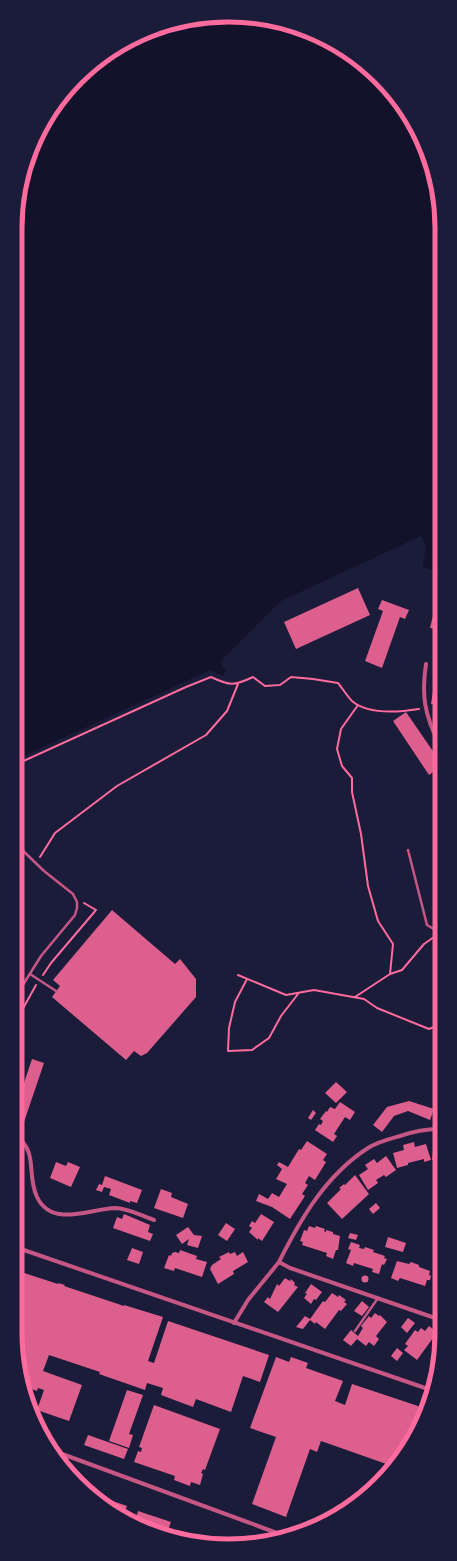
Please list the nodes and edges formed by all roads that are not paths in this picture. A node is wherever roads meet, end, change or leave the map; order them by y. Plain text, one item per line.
1 (426, 664) dead end
2 (435, 735) edge
3 (22, 850) edge
4 (408, 850) dead end
5 (435, 931) edge
6 (30, 974) junction
7 (22, 987) edge
8 (56, 991) dead end
9 (435, 1129) edge
10 (22, 1140) edge
11 (154, 1220) dead end
12 (22, 1249) edge
13 (278, 1262) junction
14 (378, 1298) junction
15 (435, 1318) edge
16 (234, 1323) junction
17 (355, 1331) dead end
18 (427, 1389) edge
19 (62, 1454) edge
20 (277, 1533) edge

1 - 2 street
3 - 6 lane
4 - 5 lane
6 - 7 lane
6 - 8 lane
9 - 13 street
10 - 11 street
12 - 16 street
13 - 14 street
13 - 16 street
14 - 15 street
14 - 17 lane
16 - 18 street
19 - 20 street

